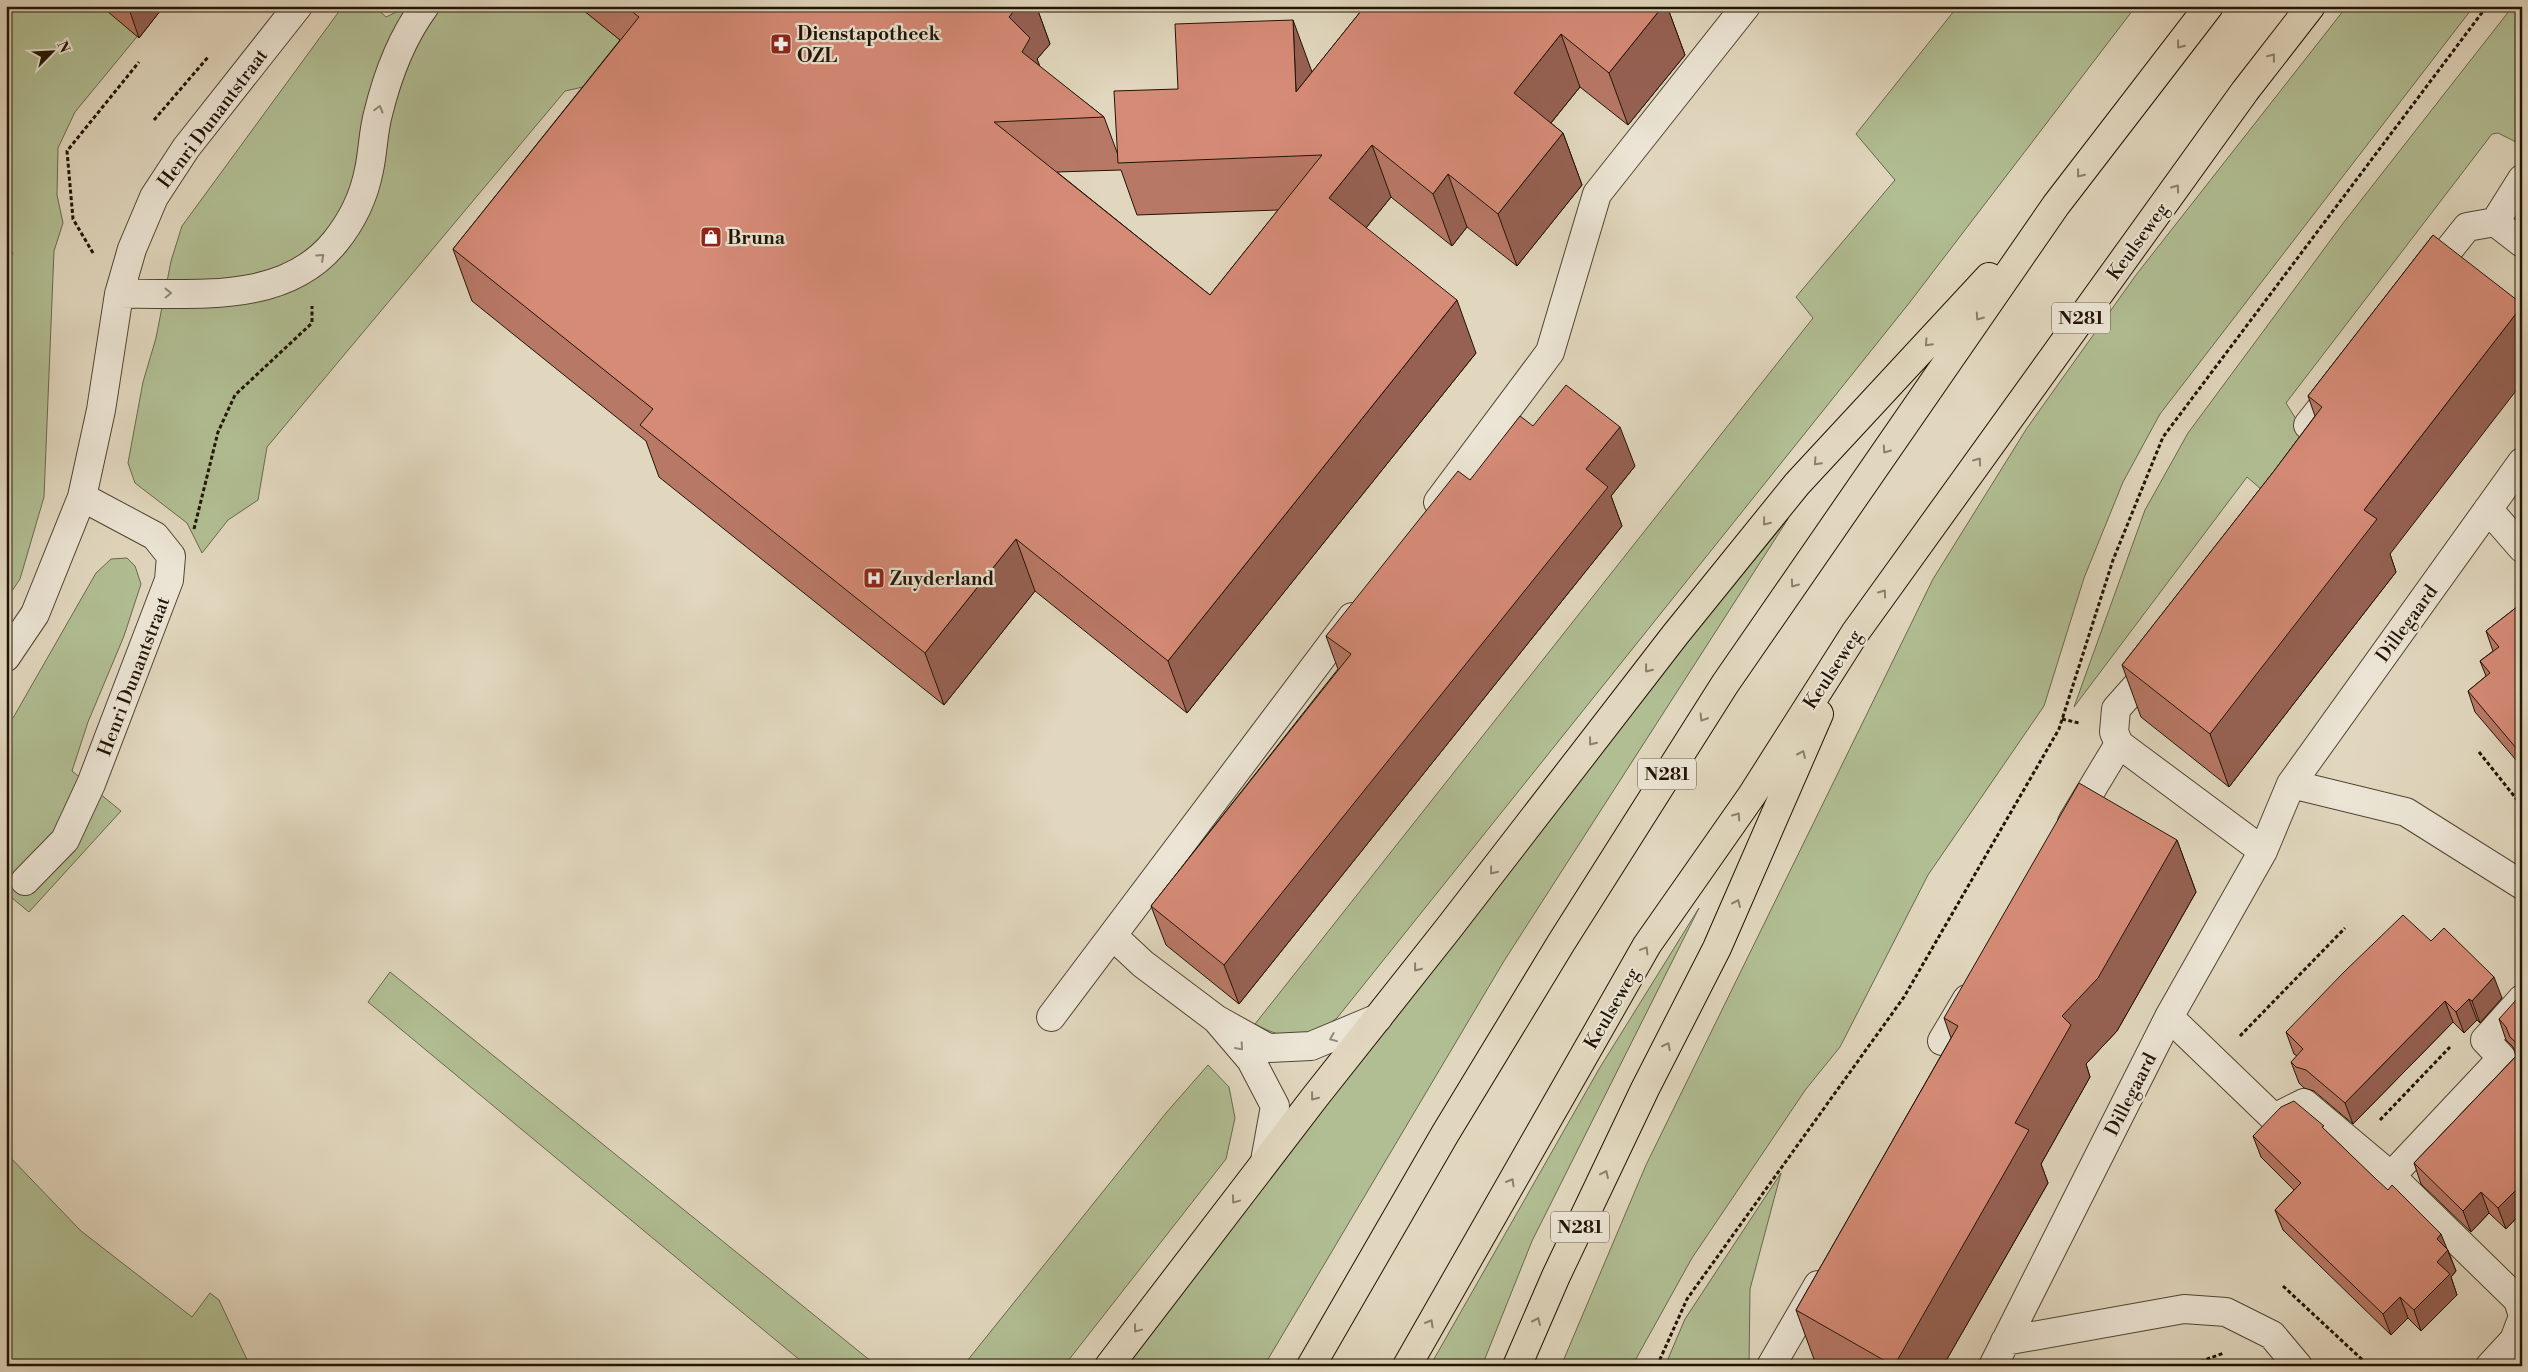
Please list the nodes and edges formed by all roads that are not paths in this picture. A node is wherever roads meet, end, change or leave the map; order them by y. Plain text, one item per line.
1 (298, 6) edge
2 (425, 6) edge
3 (1746, 6) edge
4 (2210, 6) edge
5 (2311, 6) edge
6 (2522, 179) edge
7 (2056, 204) junction
8 (2495, 222) junction
9 (2522, 244) edge
10 (119, 294) junction
11 (2412, 296) edge
12 (2351, 372) edge
13 (2308, 425) edge
14 (2522, 462) edge
15 (82, 497) junction
16 (2488, 509) junction
17 (1425, 520) edge
18 (2522, 548) edge
19 (1365, 600) edge
20 (1855, 633) junction
21 (2173, 644) edge
22 (6, 657) edge
23 (2119, 744) junction
24 (2291, 784) junction
25 (2058, 846) edge
26 (2262, 851) junction
27 (25, 881) dead end
28 (2522, 885) edge
29 (1113, 936) junction
30 (1978, 981) edge
31 (2522, 999) edge
32 (1051, 1017) dead end
33 (2169, 1017) junction
34 (1378, 1018) junction
35 (1216, 1019) junction
36 (1942, 1041) edge
37 (1265, 1161) junction
38 (2391, 1176) junction
39 (1830, 1264) edge
40 (2522, 1312) edge
41 (2522, 1319) edge
42 (2005, 1341) junction
43 (1110, 1366) edge
44 (1312, 1366) edge
45 (1407, 1366) edge
46 (1517, 1366) edge
47 (1771, 1366) edge
48 (1993, 1366) edge
49 (2298, 1366) edge
50 (2490, 1366) edge

1 - 10 street, Henri Dunantstraat
10 -> 2 street
3 - 17 street
4 -> 7 highway, N281
20 -> 5 highway, Keulseweg / N281
6 - 8 street
7 -> 34 highway, N281
7 -> 44 highway, N281
8 - 9 street
8 - 11 street
10 - 15 street, Henri Dunantstraat
12 - 13 street
14 - 16 street, Dillegaard
15 - 22 street, Henri Dunantstraat
15 - 27 street, Henri Dunantstraat
16 - 18 street
16 - 24 street, Dillegaard
19 - 29 street
45 -> 20 highway, Keulseweg / N281
46 -> 20 highway, N281
21 - 23 street
23 - 25 street
23 - 26 street
24 - 26 street, Dillegaard
24 - 28 street
26 - 33 street, Dillegaard
29 - 32 street
29 - 35 street
30 - 36 street
31 - 38 street
33 - 38 street
33 - 42 street, Dillegaard
34 -> 35 street
34 -> 37 highway, N281
35 -> 37 street
37 -> 43 highway, N281
38 - 40 street
39 - 47 street
41 - 50 street
42 - 48 street, Dillegaard
42 - 49 street

